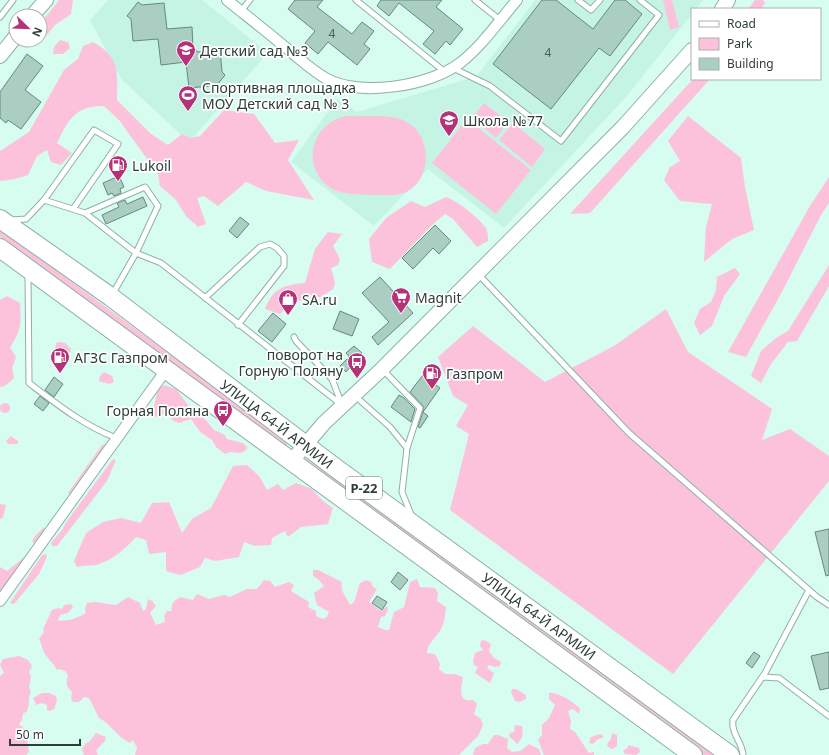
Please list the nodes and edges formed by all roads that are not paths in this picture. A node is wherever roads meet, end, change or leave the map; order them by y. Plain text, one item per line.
1 (13, 0) edge
2 (46, 0) edge
3 (227, 0) edge
4 (250, 0) edge
5 (356, 0) edge
6 (475, 0) edge
7 (517, 0) edge
8 (578, 0) edge
9 (600, 0) edge
10 (640, 0) edge
11 (39, 8) edge
12 (241, 11) junction
13 (0, 17) edge
14 (500, 20) junction
15 (8, 46) edge
16 (691, 51) edge
17 (0, 56) edge
18 (449, 70) junction
19 (44, 200) junction
20 (73, 209) junction
21 (85, 213) junction
22 (1, 219) edge
23 (0, 248) edge
24 (136, 253) junction
25 (28, 269) junction
26 (478, 273) junction
27 (111, 297) junction
28 (205, 298) junction
29 (238, 324) junction
30 (294, 337) dead end
31 (382, 369) junction
32 (166, 370) junction
33 (354, 394) junction
34 (342, 405) junction
35 (116, 438) junction
36 (305, 444) junction
37 (407, 448) junction
38 (291, 462) junction
39 (416, 525) junction
40 (808, 590) junction
41 (0, 601) edge
42 (829, 605) edge
43 (762, 677) junction
44 (829, 716) edge
45 (691, 754) edge
46 (730, 755) edge
47 (743, 755) edge

1 - 13 lane
2 - 11 main road
3 - 12 street
4 - 12 lane
5 - 18 lane
6 - 14 lane
7 - 14 street
8 - 9 lane
10 - 18 lane
12 - 18 street
14 - 18 street
15 - 17 main road
16 - 26 main road
19 - 20 lane
19 - 20 lane
19 - 22 lane
20 - 21 lane
21 - 24 lane
21 - 24 lane
22 - 27 highway, УЛИЦА 64-Й АРМИИ / Р-22
23 - 25 highway, УЛИЦА 64-Й АРМИИ / Р-22
24 - 27 lane
24 - 28 lane
25 - 32 highway, УЛИЦА 64-Й АРМИИ / Р-22
25 - 35 lane
26 - 31 main road
26 - 40 lane
27 - 36 highway, УЛИЦА 64-Й АРМИИ / Р-22
28 - 29 lane
28 - 29 lane
29 - 34 lane
30 - 34 lane
31 - 33 main road
31 - 37 lane
32 - 35 street
32 - 38 highway, УЛИЦА 64-Й АРМИИ / Р-22
33 - 34 main road
33 - 37 lane
34 - 36 main road
35 - 41 street
36 - 38 main road
36 - 39 highway, УЛИЦА 64-Й АРМИИ / Р-22
37 - 39 lane
38 - 45 highway, УЛИЦА 64-Й АРМИИ / Р-22
39 - 46 highway, УЛИЦА 64-Й АРМИИ / Р-22
40 - 42 lane
40 - 43 lane
43 - 44 lane
43 - 47 lane

